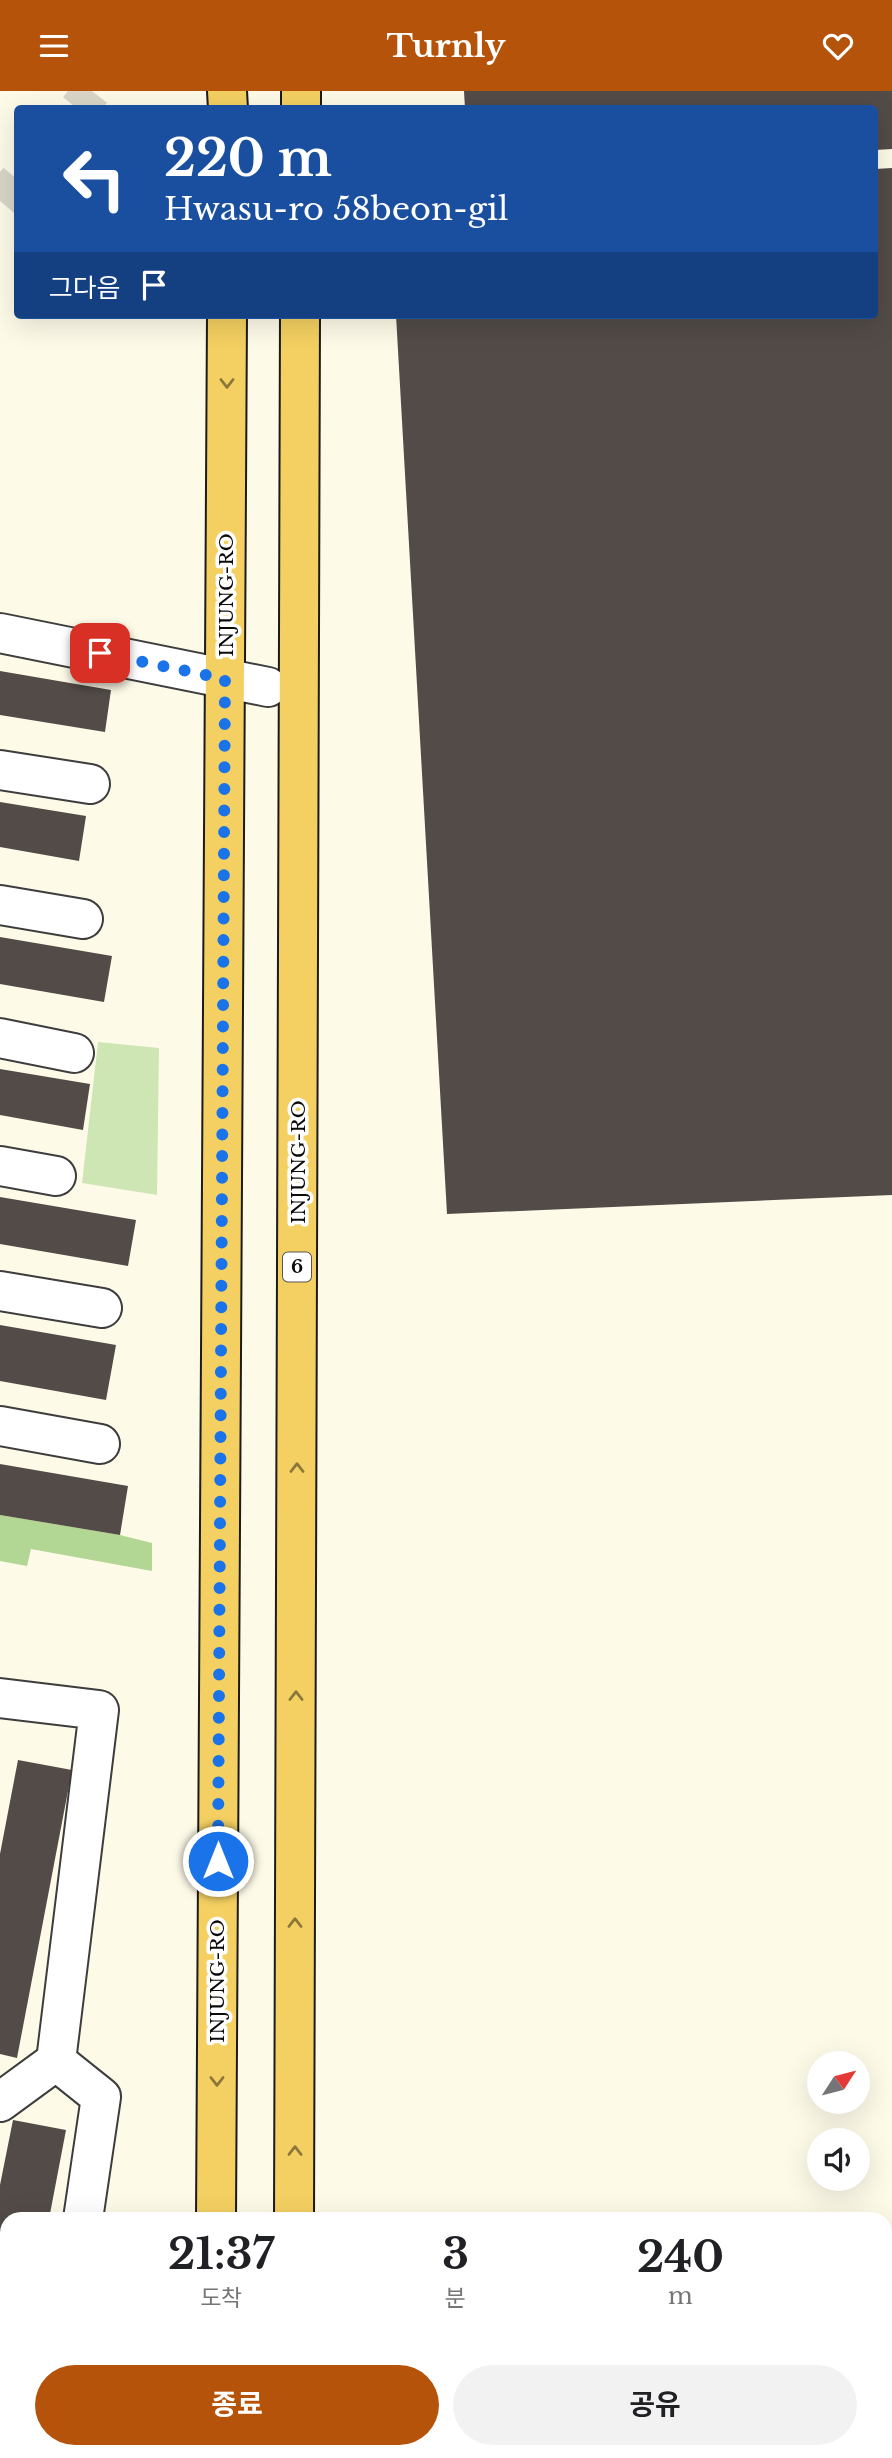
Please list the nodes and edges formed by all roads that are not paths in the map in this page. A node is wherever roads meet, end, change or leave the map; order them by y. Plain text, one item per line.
1 (227, 319) edge
2 (300, 319) edge
3 (0, 633) edge
4 (225, 679) junction
5 (268, 687) dead end
6 (0, 770) edge
7 (90, 784) dead end
8 (0, 905) edge
9 (83, 919) dead end
10 (0, 1038) edge
11 (74, 1053) dead end
12 (0, 1165) edge
13 (56, 1176) dead end
14 (0, 1291) edge
15 (102, 1308) dead end
16 (0, 1426) edge
17 (100, 1444) dead end
18 (0, 1698) edge
19 (56, 2061) junction
20 (0, 2102) edge
21 (84, 2212) edge
22 (216, 2212) edge
23 (294, 2212) edge

1 -> 4 main road, INJUNG-RO
23 -> 2 main road, INJUNG-RO / 6
3 - 4 lane
4 - 5 lane
4 -> 22 main road, INJUNG-RO
6 - 7 lane
8 - 9 lane
10 - 11 lane
12 - 13 lane
14 - 15 lane
16 - 17 lane
18 - 19 lane
19 - 20 lane
19 - 21 lane

